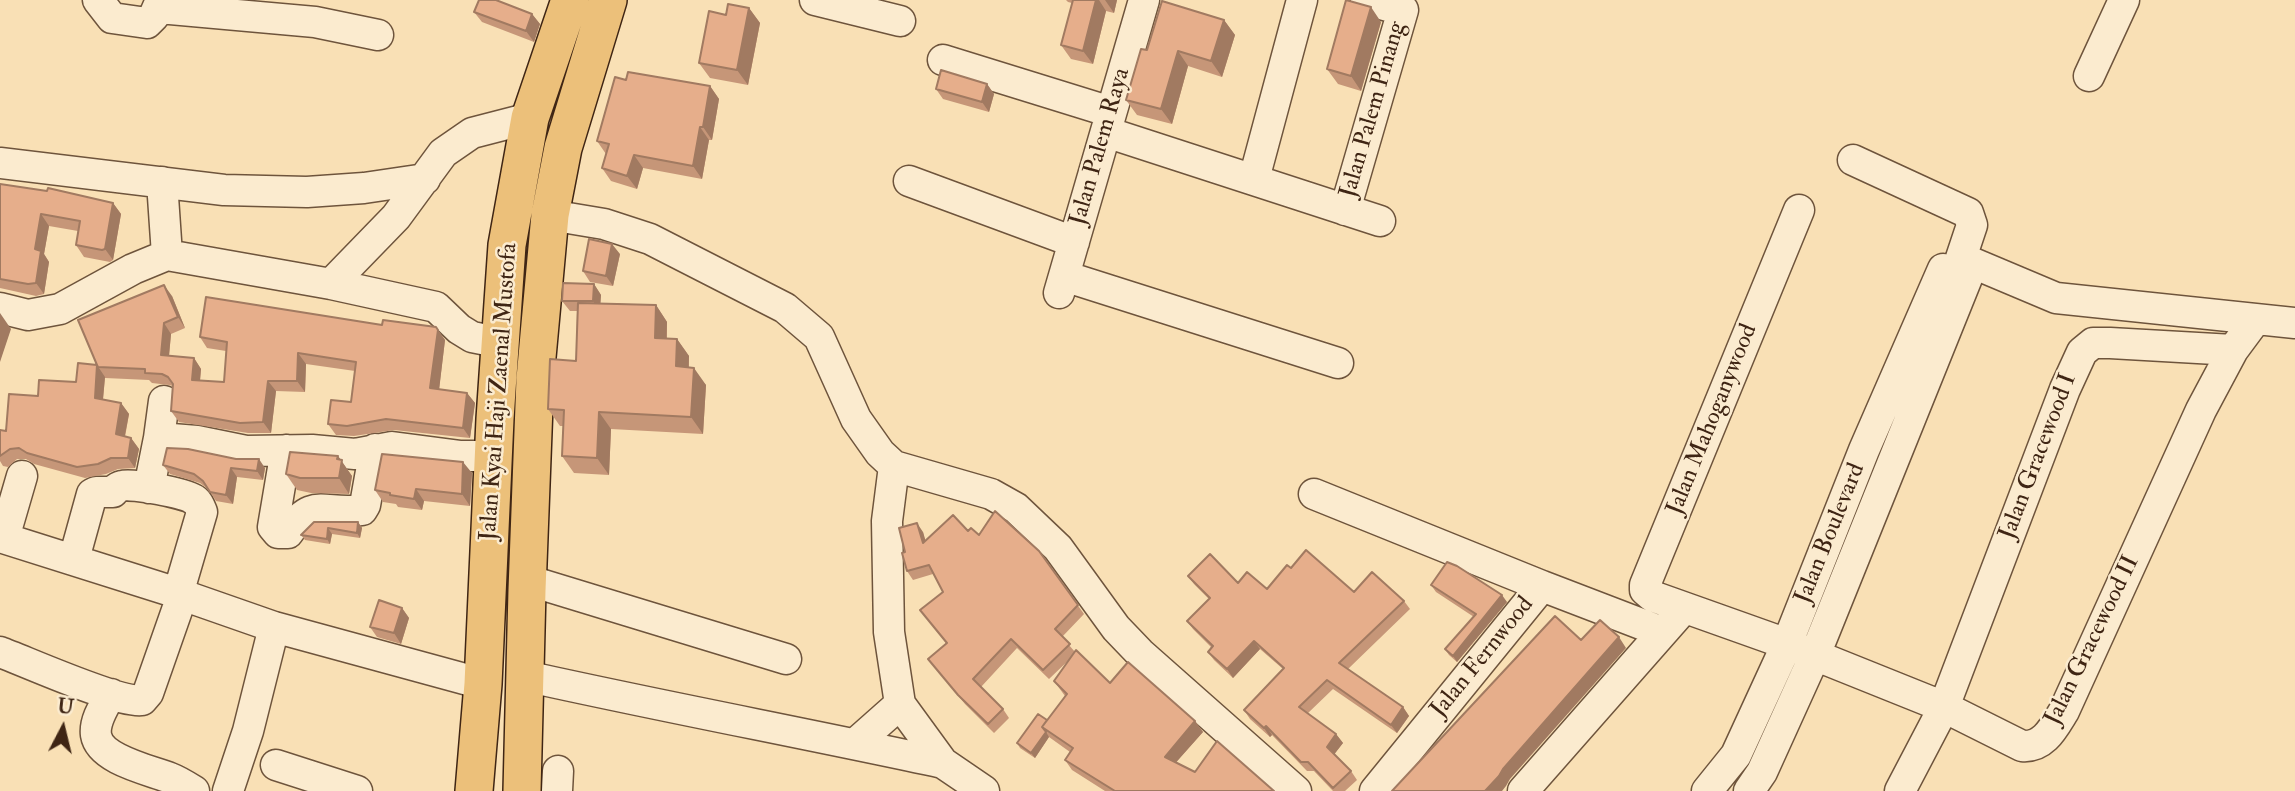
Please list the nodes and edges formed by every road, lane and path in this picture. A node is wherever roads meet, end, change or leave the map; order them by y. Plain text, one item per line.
1 (98, 0) edge
2 (570, 0) edge
3 (608, 0) edge
4 (815, 0) edge
5 (1144, 0) edge
6 (1302, 0) edge
7 (1366, 0) edge
8 (2124, 0) edge
9 (160, 4) edge
10 (900, 21) dead end
11 (378, 35) dead end
12 (943, 60) dead end
13 (545, 76) junction
14 (2089, 76) dead end
15 (580, 95) junction
16 (530, 118) junction
17 (1108, 122) junction
18 (1853, 160) dead end
19 (0, 163) edge
20 (425, 179) junction
21 (1254, 179) junction
22 (909, 181) dead end
23 (162, 182) junction
24 (1345, 210) junction
25 (1799, 210) dead end
26 (550, 215) junction
27 (1380, 221) dead end
28 (1074, 242) junction
29 (167, 255) junction
30 (1957, 268) junction
31 (331, 284) junction
32 (0, 309) edge
33 (2256, 319) junction
34 (2295, 323) edge
35 (502, 343) junction
36 (2233, 350) junction
37 (1338, 363) dead end
38 (164, 401) dead end
39 (495, 419) junction
40 (533, 430) junction
41 (159, 438) junction
42 (375, 449) junction
43 (286, 450) junction
44 (495, 456) junction
45 (894, 466) junction
46 (22, 476) dead end
47 (149, 488) junction
48 (1314, 494) dead end
49 (2, 537) edge
50 (74, 559) junction
51 (527, 580) junction
52 (1542, 586) junction
53 (180, 595) junction
54 (1684, 608) junction
55 (274, 627) junction
56 (1662, 632) junction
57 (1787, 644) junction
58 (0, 652) edge
59 (1815, 656) junction
60 (786, 659) dead end
61 (525, 676) junction
62 (482, 684) junction
63 (111, 694) junction
64 (900, 704) junction
65 (1944, 707) junction
66 (856, 743) junction
67 (943, 763) junction
68 (276, 765) dead end
69 (194, 791) edge
70 (228, 791) edge
71 (357, 791) edge
72 (474, 791) edge
73 (522, 791) edge
74 (984, 791) edge
75 (1296, 791) edge
76 (1375, 791) edge
77 (1523, 791) edge
78 (1707, 791) edge
79 (1749, 791) edge
80 (1900, 791) edge

1 - 9 street
2 - 13 main road, Jalan Kyai Haji Zaenal Mustofa
3 - 15 main road, Jalan Kyai Haji Zaenal Mustofa
4 - 10 street
5 - 17 street, Jalan Palem Raya
6 - 21 street
7 - 24 street, Jalan Palem Pinang
8 - 14 street
9 - 11 street
12 - 17 street
13 - 15 main road
13 - 16 main road, Jalan Kyai Haji Zaenal Mustofa
15 - 26 main road, Jalan Kyai Haji Zaenal Mustofa
16 - 20 street
16 - 35 main road, Jalan Kyai Haji Zaenal Mustofa
17 - 21 street
17 - 28 street, Jalan Palem Raya
18 - 30 street
19 - 23 street
20 - 23 street
20 - 31 street
21 - 24 street
22 - 28 street
23 - 29 street
24 - 27 street
25 - 54 street, Jalan Mahoganywood
26 - 40 main road, Jalan Kyai Haji Zaenal Mustofa
26 - 45 street
28 - 37 street, Jalan Palem Raya
29 - 31 street
29 - 32 street
30 - 33 street
30 - 57 street, Jalan Boulevard
30 - 59 street, Jalan Boulevard
31 - 35 street
33 - 34 street
33 - 36 street, Jalan Gracewood II
35 - 39 main road, Jalan Kyai Haji Zaenal Mustofa
36 - 65 street, Jalan Gracewood I
36 - 65 street, Jalan Gracewood II
38 - 41 street
39 - 40 main road
39 - 44 main road, Jalan Kyai Haji Zaenal Mustofa
40 - 51 main road, Jalan Kyai Haji Zaenal Mustofa
41 - 43 street
41 - 47 street
42 - 43 street
42 - 43 street
42 - 44 street
44 - 62 main road, Jalan Kyai Haji Zaenal Mustofa
45 - 64 street
45 - 75 street
46 - 49 street
47 - 50 street
47 - 53 street
48 - 52 street, Jalan Fernwood
49 - 50 street
50 - 53 street
51 - 60 street
51 - 61 main road, Jalan Kyai Haji Zaenal Mustofa
52 - 56 street
52 - 76 street, Jalan Fernwood
53 - 55 street
53 - 63 street
54 - 56 street
54 - 57 street, Jalan Mahoganywood
55 - 62 street
55 - 70 street
56 - 77 street
57 - 59 street, Jalan Gracewood II
57 - 78 street, Jalan Boulevard
58 - 63 street
59 - 65 street, Jalan Gracewood II
59 - 79 street, Jalan Boulevard
61 - 66 street
61 - 73 main road, Jalan Kyai Haji Zaenal Mustofa
62 - 72 main road, Jalan Kyai Haji Zaenal Mustofa
63 - 69 street
64 - 66 street
64 - 67 street
65 - 80 street, Jalan Gracewood I
66 - 67 street
67 - 74 street
68 - 71 street

